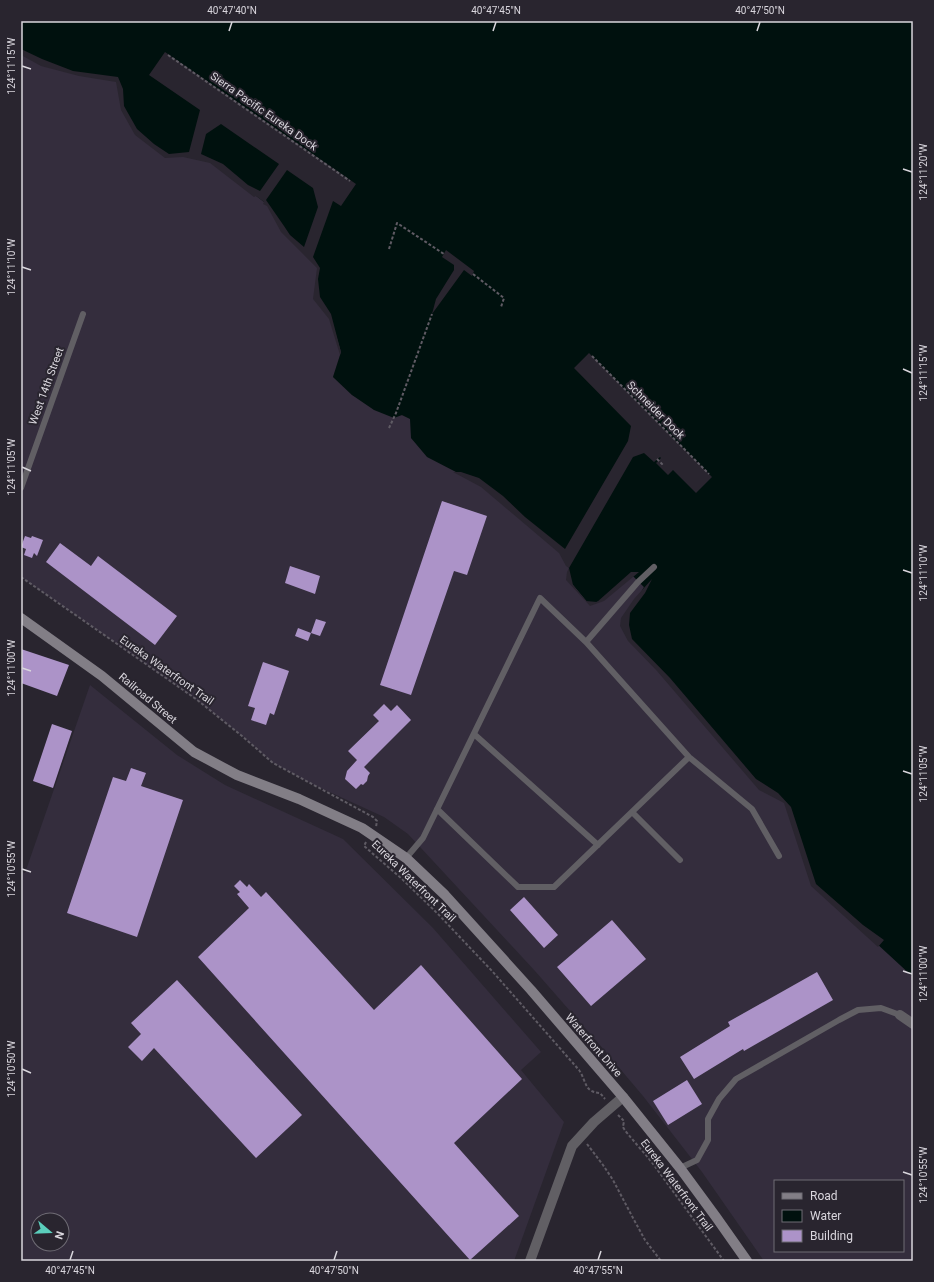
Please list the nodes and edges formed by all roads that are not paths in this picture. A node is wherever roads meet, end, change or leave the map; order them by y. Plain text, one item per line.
1 (83, 314) dead end
2 (21, 488) edge
3 (654, 567) dead end
4 (21, 618) edge
5 (586, 642) junction
6 (474, 734) junction
7 (689, 757) junction
8 (437, 809) junction
9 (632, 812) junction
10 (371, 834) joint
11 (598, 845) junction
12 (779, 856) dead end
13 (406, 858) junction
14 (680, 860) dead end
15 (900, 1015) joint
16 (913, 1024) edge
17 (623, 1097) junction
18 (680, 1168) junction
19 (530, 1261) edge
20 (747, 1261) edge

1 - 2 lane, West 14th Street
3 - 5 lane
4 - 10 street, Railroad Street
5 - 6 lane
5 - 7 lane
6 - 8 lane
6 - 11 lane
7 - 9 lane
7 - 12 lane
8 - 11 lane
8 - 13 lane
9 - 11 lane
9 - 14 lane
10 - 13 street, Waterfront Drive
13 - 17 street, Waterfront Drive
15 - 16 street
15 - 18 lane
17 - 18 street, Waterfront Drive
17 - 19 street
18 - 20 street, Waterfront Drive

